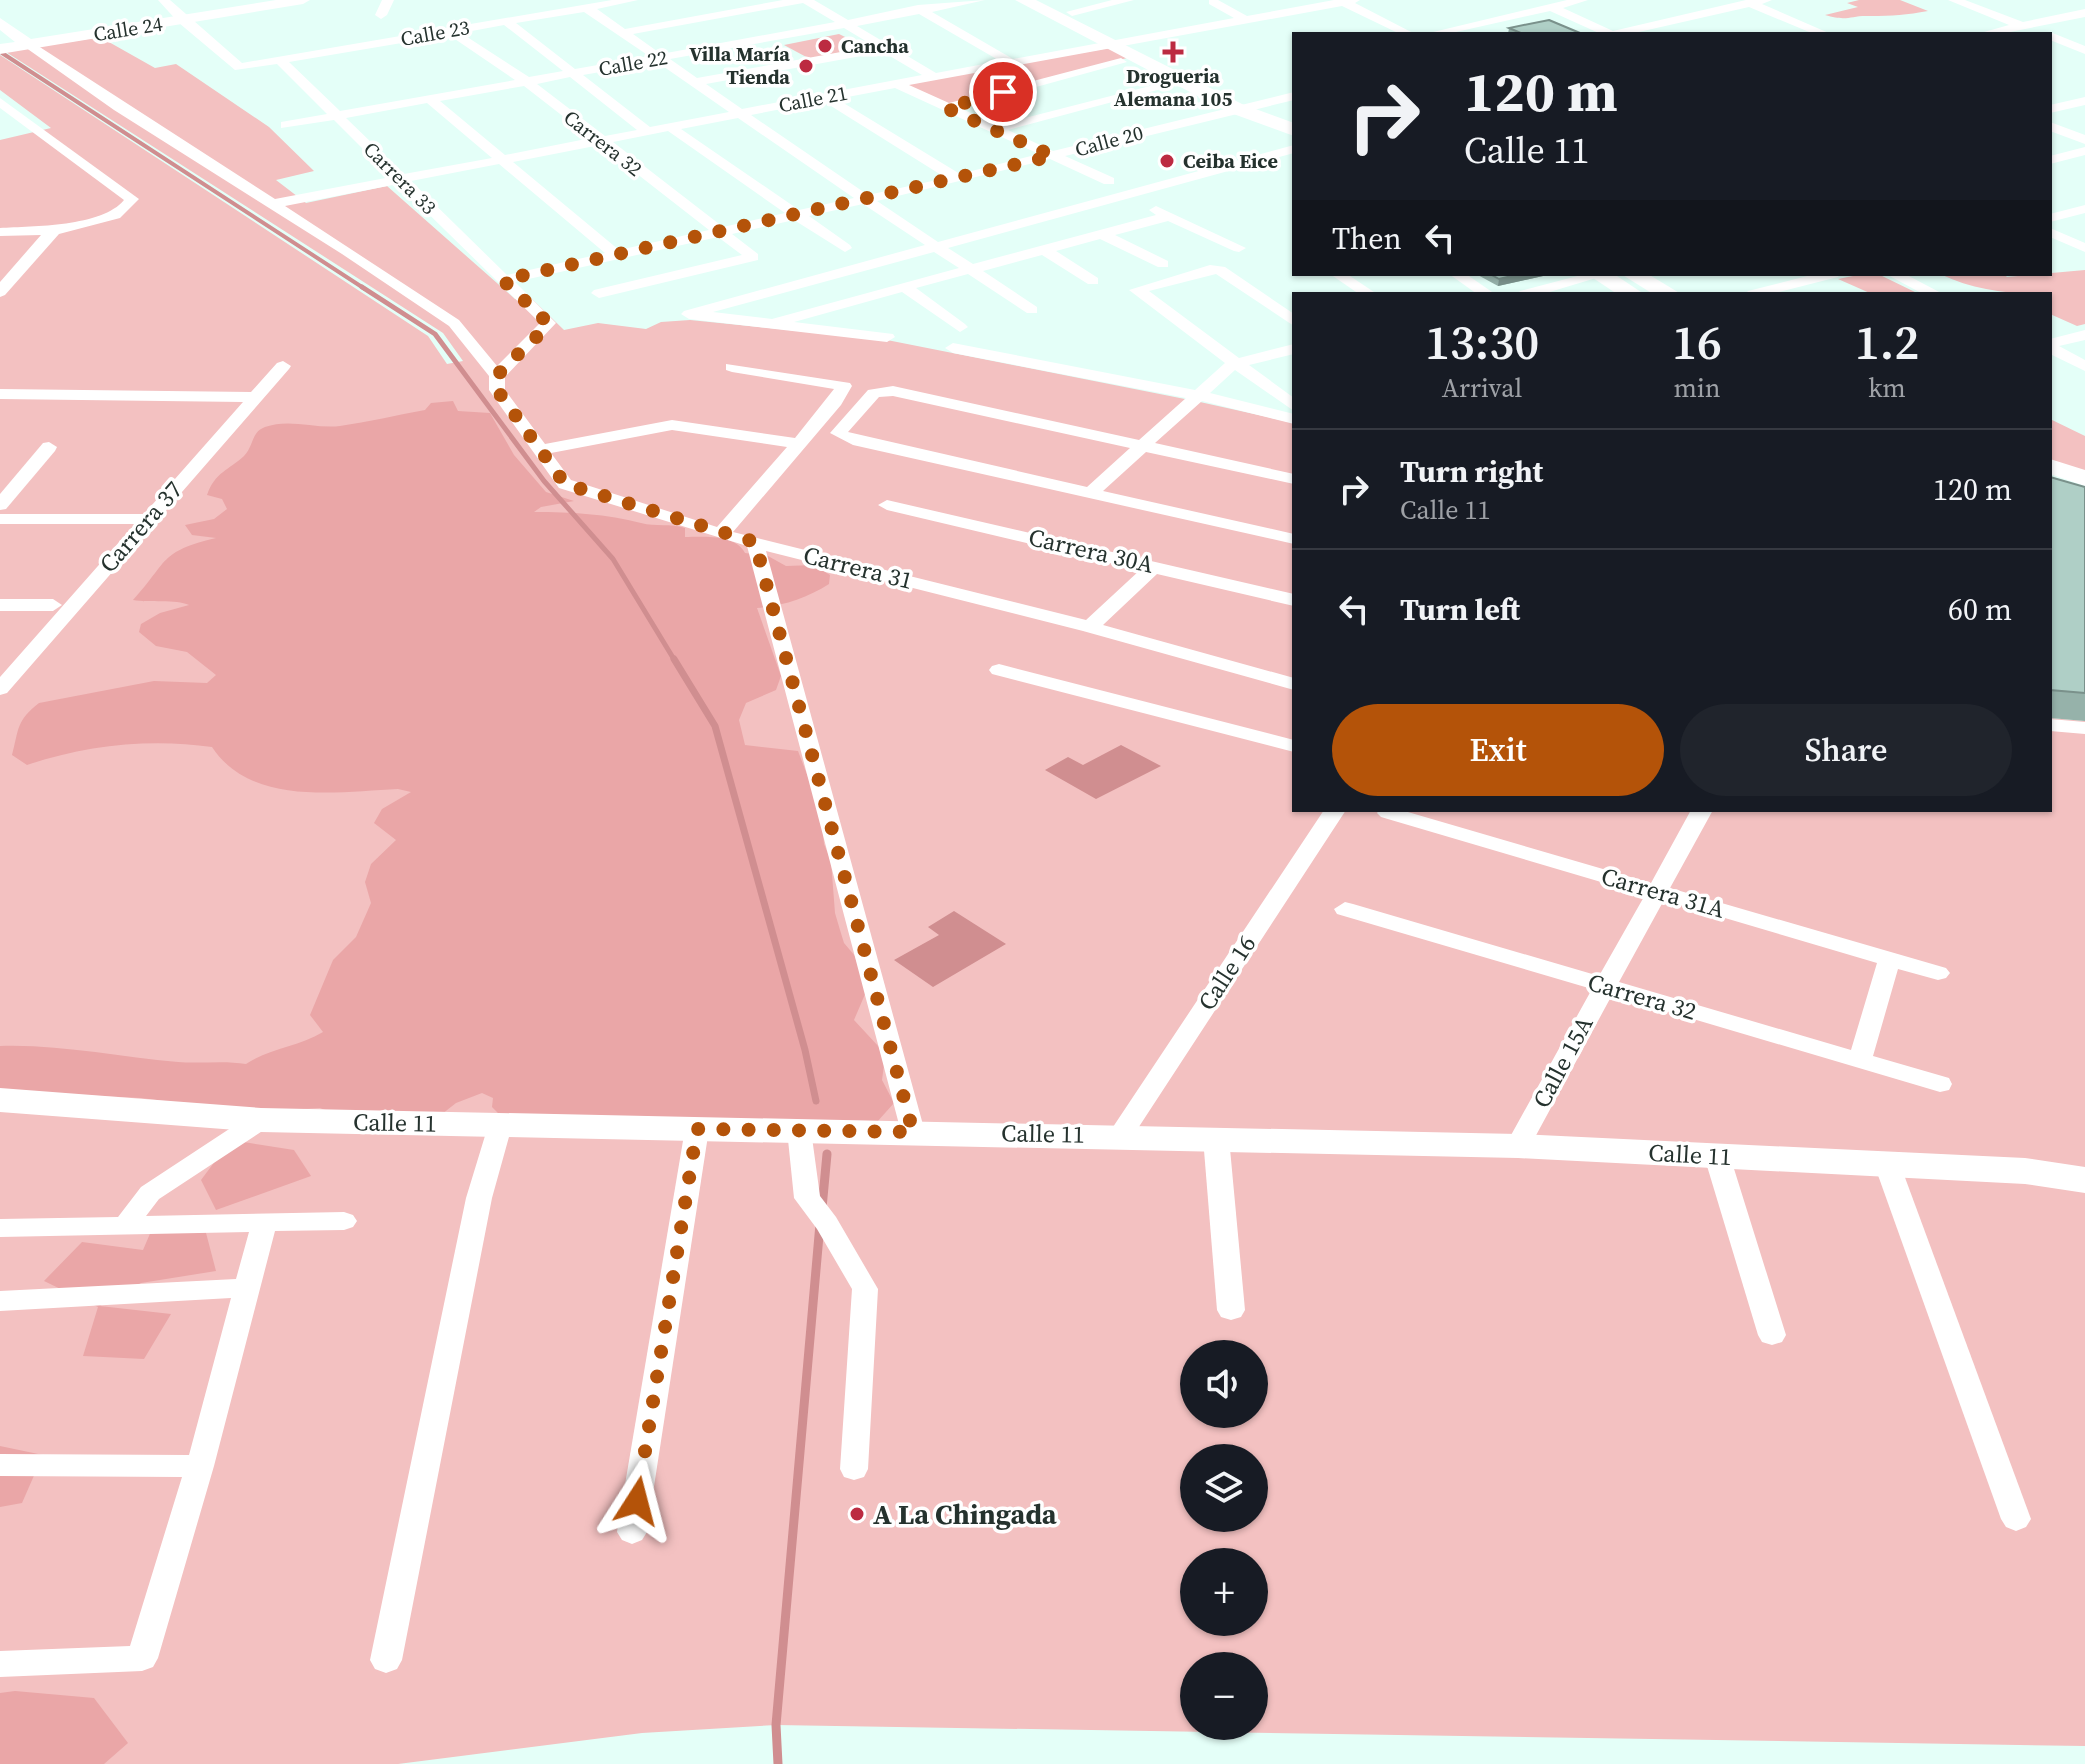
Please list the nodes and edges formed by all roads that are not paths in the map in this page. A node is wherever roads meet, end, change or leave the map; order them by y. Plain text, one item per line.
1 (164, 0) edge
2 (269, 0) edge
3 (303, 0) edge
4 (388, 0) edge
5 (632, 0) edge
6 (804, 0) edge
7 (903, 0) edge
8 (979, 0) edge
9 (1023, 0) edge
10 (1049, 0) edge
11 (1128, 0) edge
12 (1535, 0) edge
13 (1582, 0) edge
14 (1766, 0) edge
15 (1954, 0) edge
16 (1346, 1) edge
17 (1213, 2) dead end
18 (1744, 2) edge
19 (587, 8) junction
20 (699, 8) dead end
21 (1553, 8) junction
22 (921, 10) junction
23 (1072, 12) junction
24 (2085, 13) edge
25 (381, 15) dead end
26 (712, 16) junction
27 (180, 18) junction
28 (1244, 19) junction
29 (506, 21) junction
30 (1176, 21) dead end
31 (0, 23) edge
32 (847, 23) junction
33 (2021, 25) junction
34 (1189, 28) junction
35 (451, 31) junction
36 (1405, 32) edge
37 (1440, 32) edge
38 (1608, 32) edge
39 (1621, 32) edge
40 (1820, 32) edge
41 (1991, 32) edge
42 (2038, 32) edge
43 (622, 33) junction
44 (2052, 37) edge
45 (754, 41) junction
46 (25, 42) junction
47 (1118, 42) junction
48 (0, 43) edge
49 (885, 48) junction
50 (0, 49) edge
51 (766, 49) dead end
52 (2085, 50) edge
53 (779, 57) dead end
54 (659, 59) junction
55 (280, 60) junction
56 (1010, 62) junction
57 (1121, 62) dead end
58 (791, 65) junction
59 (577, 73) junction
60 (932, 76) junction
61 (1185, 81) junction
62 (527, 82) junction
63 (695, 82) junction
64 (896, 84) junction
65 (1292, 96) edge
66 (825, 97) junction
67 (431, 100) junction
68 (2085, 101) edge
69 (0, 102) edge
70 (1256, 105) junction
71 (946, 108) junction
72 (1235, 108) junction
73 (2052, 109) edge
74 (740, 113) junction
75 (339, 116) junction
76 (1292, 120) edge
77 (286, 125) dead end
78 (670, 127) junction
79 (2052, 127) edge
80 (1292, 129) edge
81 (993, 130) junction
82 (648, 132) junction
83 (2085, 140) edge
84 (600, 141) junction
85 (1292, 150) edge
86 (2085, 151) edge
87 (1053, 156) junction
88 (2052, 159) edge
89 (500, 160) junction
90 (958, 179) junction
91 (399, 180) junction
92 (1109, 181) dead end
93 (1126, 196) junction
94 (866, 200) junction
95 (273, 204) junction
96 (2085, 209) edge
97 (798, 215) junction
98 (1169, 216) junction
99 (2052, 217) edge
100 (54, 230) junction
101 (0, 232) edge
102 (719, 232) junction
103 (2052, 233) edge
104 (1102, 234) junction
105 (934, 246) junction
106 (845, 248) dead end
107 (1239, 248) dead end
108 (2085, 248) edge
109 (1043, 249) junction
110 (615, 254) junction
111 (1163, 264) dead end
112 (969, 269) junction
113 (1340, 276) edge
114 (1459, 276) edge
115 (1592, 276) edge
116 (1602, 276) edge
117 (1636, 276) edge
118 (1825, 276) edge
119 (1897, 276) edge
120 (503, 280) junction
121 (1093, 281) dead end
122 (903, 286) junction
123 (0, 292) edge
124 (1366, 292) edge
125 (1484, 292) edge
126 (1532, 292) edge
127 (1630, 292) edge
128 (1666, 292) edge
129 (1761, 292) edge
130 (1931, 292) edge
131 (599, 293) dead end
132 (836, 305) junction
133 (1032, 310) dead end
134 (1292, 320) edge
135 (766, 324) junction
136 (960, 327) dead end
137 (2085, 335) edge
138 (2052, 345) edge
139 (2052, 347) edge
140 (953, 348) dead end
141 (1292, 349) edge
142 (1233, 364) junction
143 (283, 366) dead end
144 (2085, 366) edge
145 (732, 367) dead end
146 (497, 376) junction
147 (0, 394) edge
148 (1198, 395) junction
149 (256, 397) junction
150 (1292, 405) edge
151 (1292, 418) edge
152 (798, 444) junction
153 (1145, 444) junction
154 (49, 447) dead end
155 (539, 450) junction
156 (2052, 467) edge
157 (2085, 478) edge
158 (1292, 479) edge
159 (2052, 483) edge
160 (1093, 491) junction
161 (2085, 494) edge
162 (0, 505) edge
163 (887, 505) dead end
164 (0, 519) edge
165 (149, 519) junction
166 (721, 534) junction
167 (1292, 539) edge
168 (755, 542) junction
169 (1155, 566) junction
170 (1292, 600) edge
171 (0, 605) edge
172 (53, 605) dead end
173 (1090, 627) junction
174 (999, 670) dead end
175 (1292, 683) edge
176 (0, 689) edge
177 (2052, 725) edge
178 (2085, 728) edge
179 (1292, 745) edge
180 (1334, 812) edge
181 (1701, 812) edge
182 (1388, 813) dead end
183 (1658, 891) junction
184 (1345, 909) dead end
185 (1889, 960) junction
186 (1938, 973) dead end
187 (1604, 986) junction
188 (1860, 1061) junction
189 (1940, 1084) dead end
190 (0, 1100) edge
191 (261, 1120) junction
192 (500, 1126) junction
193 (697, 1129) junction
194 (799, 1130) junction
195 (913, 1132) junction
196 (1120, 1136) junction
197 (1216, 1138) junction
198 (1518, 1146) junction
199 (1717, 1156) junction
200 (1887, 1164) junction
201 (2085, 1180) edge
202 (265, 1221) junction
203 (344, 1221) dead end
204 (127, 1223) junction
205 (0, 1228) edge
206 (248, 1288) junction
207 (0, 1301) edge
208 (1231, 1310) dead end
209 (1772, 1335) dead end
210 (0, 1465) edge
211 (200, 1466) junction
212 (854, 1469) dead end
213 (2016, 1519) dead end
214 (632, 1532) dead end
215 (386, 1660) dead end
216 (0, 1664) edge

1 - 27 street
2 - 27 street, Calle 24
3 - 27 street, Calle 24
4 - 25 street
5 - 19 street, Calle 23
6 - 26 street
6 - 32 street
7 - 22 street
8 - 22 street, Calle 22
9 - 47 main road
10 - 23 main road
11 - 23 street
12 - 21 street
13 - 21 street
14 - 18 street
15 - 33 street
16 - 28 street, Calle 21
16 - 36 street
17 - 28 street
18 - 39 street
18 - 40 street
19 - 29 street, Calle 23
19 - 43 street
20 - 26 street
21 - 37 street
21 - 38 street
22 - 32 street, Calle 22
22 - 56 street
23 - 47 main road
24 - 33 street
26 - 43 street
27 - 46 street, Calle 24
27 - 55 street, Calle 23
28 - 34 street, Calle 21
29 - 35 street, Calle 23
29 - 59 street
30 - 34 street
31 - 46 street
32 - 45 street, Calle 22
32 - 49 street
33 - 41 street
33 - 42 street
34 - 47 street, Calle 21
35 - 55 street, Calle 23
35 - 62 street, Carrera 32
43 - 54 street
44 - 52 street
45 - 51 street
45 - 54 street, Calle 22
46 - 48 street, Calle 24
46 - 50 street, Calle 24
46 - 95 street, Carrera 31
47 - 56 street, Calle 21
47 - 61 main road
47 - 70 main road
49 - 58 street
49 - 60 street
53 - 58 street
54 - 59 street, Calle 22
54 - 63 street
55 - 75 street, Carrera 33
56 - 60 street, Calle 21
57 - 71 street
58 - 63 street
59 - 62 street, Calle 22
59 - 82 street
60 - 64 street, Calle 21
61 - 72 main road
61 - 81 street
62 - 67 street, Calle 22
62 - 84 street, Carrera 32
63 - 74 street
64 - 66 street, Calle 21
64 - 71 street
65 - 70 street, Calle 20
66 - 74 street, Calle 21
66 - 90 street
67 - 75 street, Calle 22
67 - 89 street
68 - 73 street
69 - 100 street
70 - 72 street, Calle 20
70 - 76 main road
71 - 81 street
72 - 80 main road
72 - 87 street, Calle 20
74 - 78 street, Calle 21
74 - 94 street
75 - 77 street, Calle 22
75 - 91 street, Carrera 33
78 - 82 street, Calle 21
78 - 97 street
79 - 83 street
81 - 87 street
82 - 84 street, Calle 21
84 - 89 street, Calle 21
84 - 102 street, Carrera 32
85 - 93 street
86 - 88 street
87 - 90 street, Calle 20
87 - 92 street
89 - 91 street, Calle 21
89 - 110 street
90 - 94 street, Calle 20
91 - 95 street, Calle 21
91 - 120 street, Carrera 33
93 - 98 street
93 - 105 street
94 - 97 street, Calle 20
94 - 105 street
95 - 146 street, Carrera 31
96 - 99 street
97 - 102 street, Calle 20
97 - 106 street
98 - 104 street
98 - 107 street
100 - 101 street
100 - 123 street
102 - 110 street, Calle 20
102 - 131 street, Carrera 32
103 - 108 street
104 - 109 street
104 - 111 street
105 - 112 street
105 - 135 street
109 - 112 street
109 - 121 street
110 - 120 street, Calle 20
112 - 122 street
112 - 133 street
113 - 124 street
114 - 125 street
115 - 126 street
116 - 127 main road
117 - 128 main road
118 - 129 street
119 - 130 street
120 - 146 street, Carrera 33
122 - 132 street
122 - 136 street
132 - 135 street
132 - 135 street
134 - 142 street
137 - 138 street
139 - 144 street
140 - 148 street
141 - 142 street
142 - 148 street
142 - 150 street
143 - 149 street, Carrera 37
145 - 152 street
146 - 155 street, Carrera 31
147 - 149 street
148 - 151 street
148 - 153 street
149 - 165 street, Carrera 37
152 - 155 street
152 - 166 street
153 - 158 street
153 - 160 street
153 - 160 street
154 - 162 street
155 - 166 street, Carrera 31
156 - 157 main road
159 - 161 main road
160 - 167 street
163 - 169 street, Carrera 30A
164 - 165 street
165 - 176 street, Carrera 37
166 - 168 street, Carrera 31
168 - 173 street, Carrera 31
168 - 195 street
169 - 170 street, Carrera 30A
169 - 173 street
171 - 172 street
173 - 175 street, Carrera 31
174 - 179 street
177 - 178 street
180 - 196 street, Calle 16
181 - 183 street, Calle 15A
182 - 183 street, Carrera 31A
183 - 185 street, Carrera 31A
183 - 187 street, Calle 15A
184 - 187 street, Carrera 32
185 - 186 street, Carrera 31A
185 - 188 street
187 - 188 street, Carrera 32
187 - 198 street, Calle 15A
188 - 189 street, Carrera 32
190 - 191 main road, Calle 11
191 - 192 main road, Calle 11
191 - 204 street
192 - 193 main road, Calle 11
192 - 215 street
193 - 194 main road, Calle 11
193 - 214 street
194 - 195 main road, Calle 11
194 - 212 street
195 - 196 main road, Calle 11
196 - 197 main road, Calle 11
197 - 198 main road, Calle 11
197 - 208 street
198 - 199 main road, Calle 11
199 - 200 main road, Calle 11
199 - 209 street
200 - 201 main road, Calle 11
200 - 213 street
202 - 203 street
202 - 204 street
202 - 206 street
204 - 205 street
206 - 207 street
206 - 211 street
210 - 211 street
211 - 216 street

